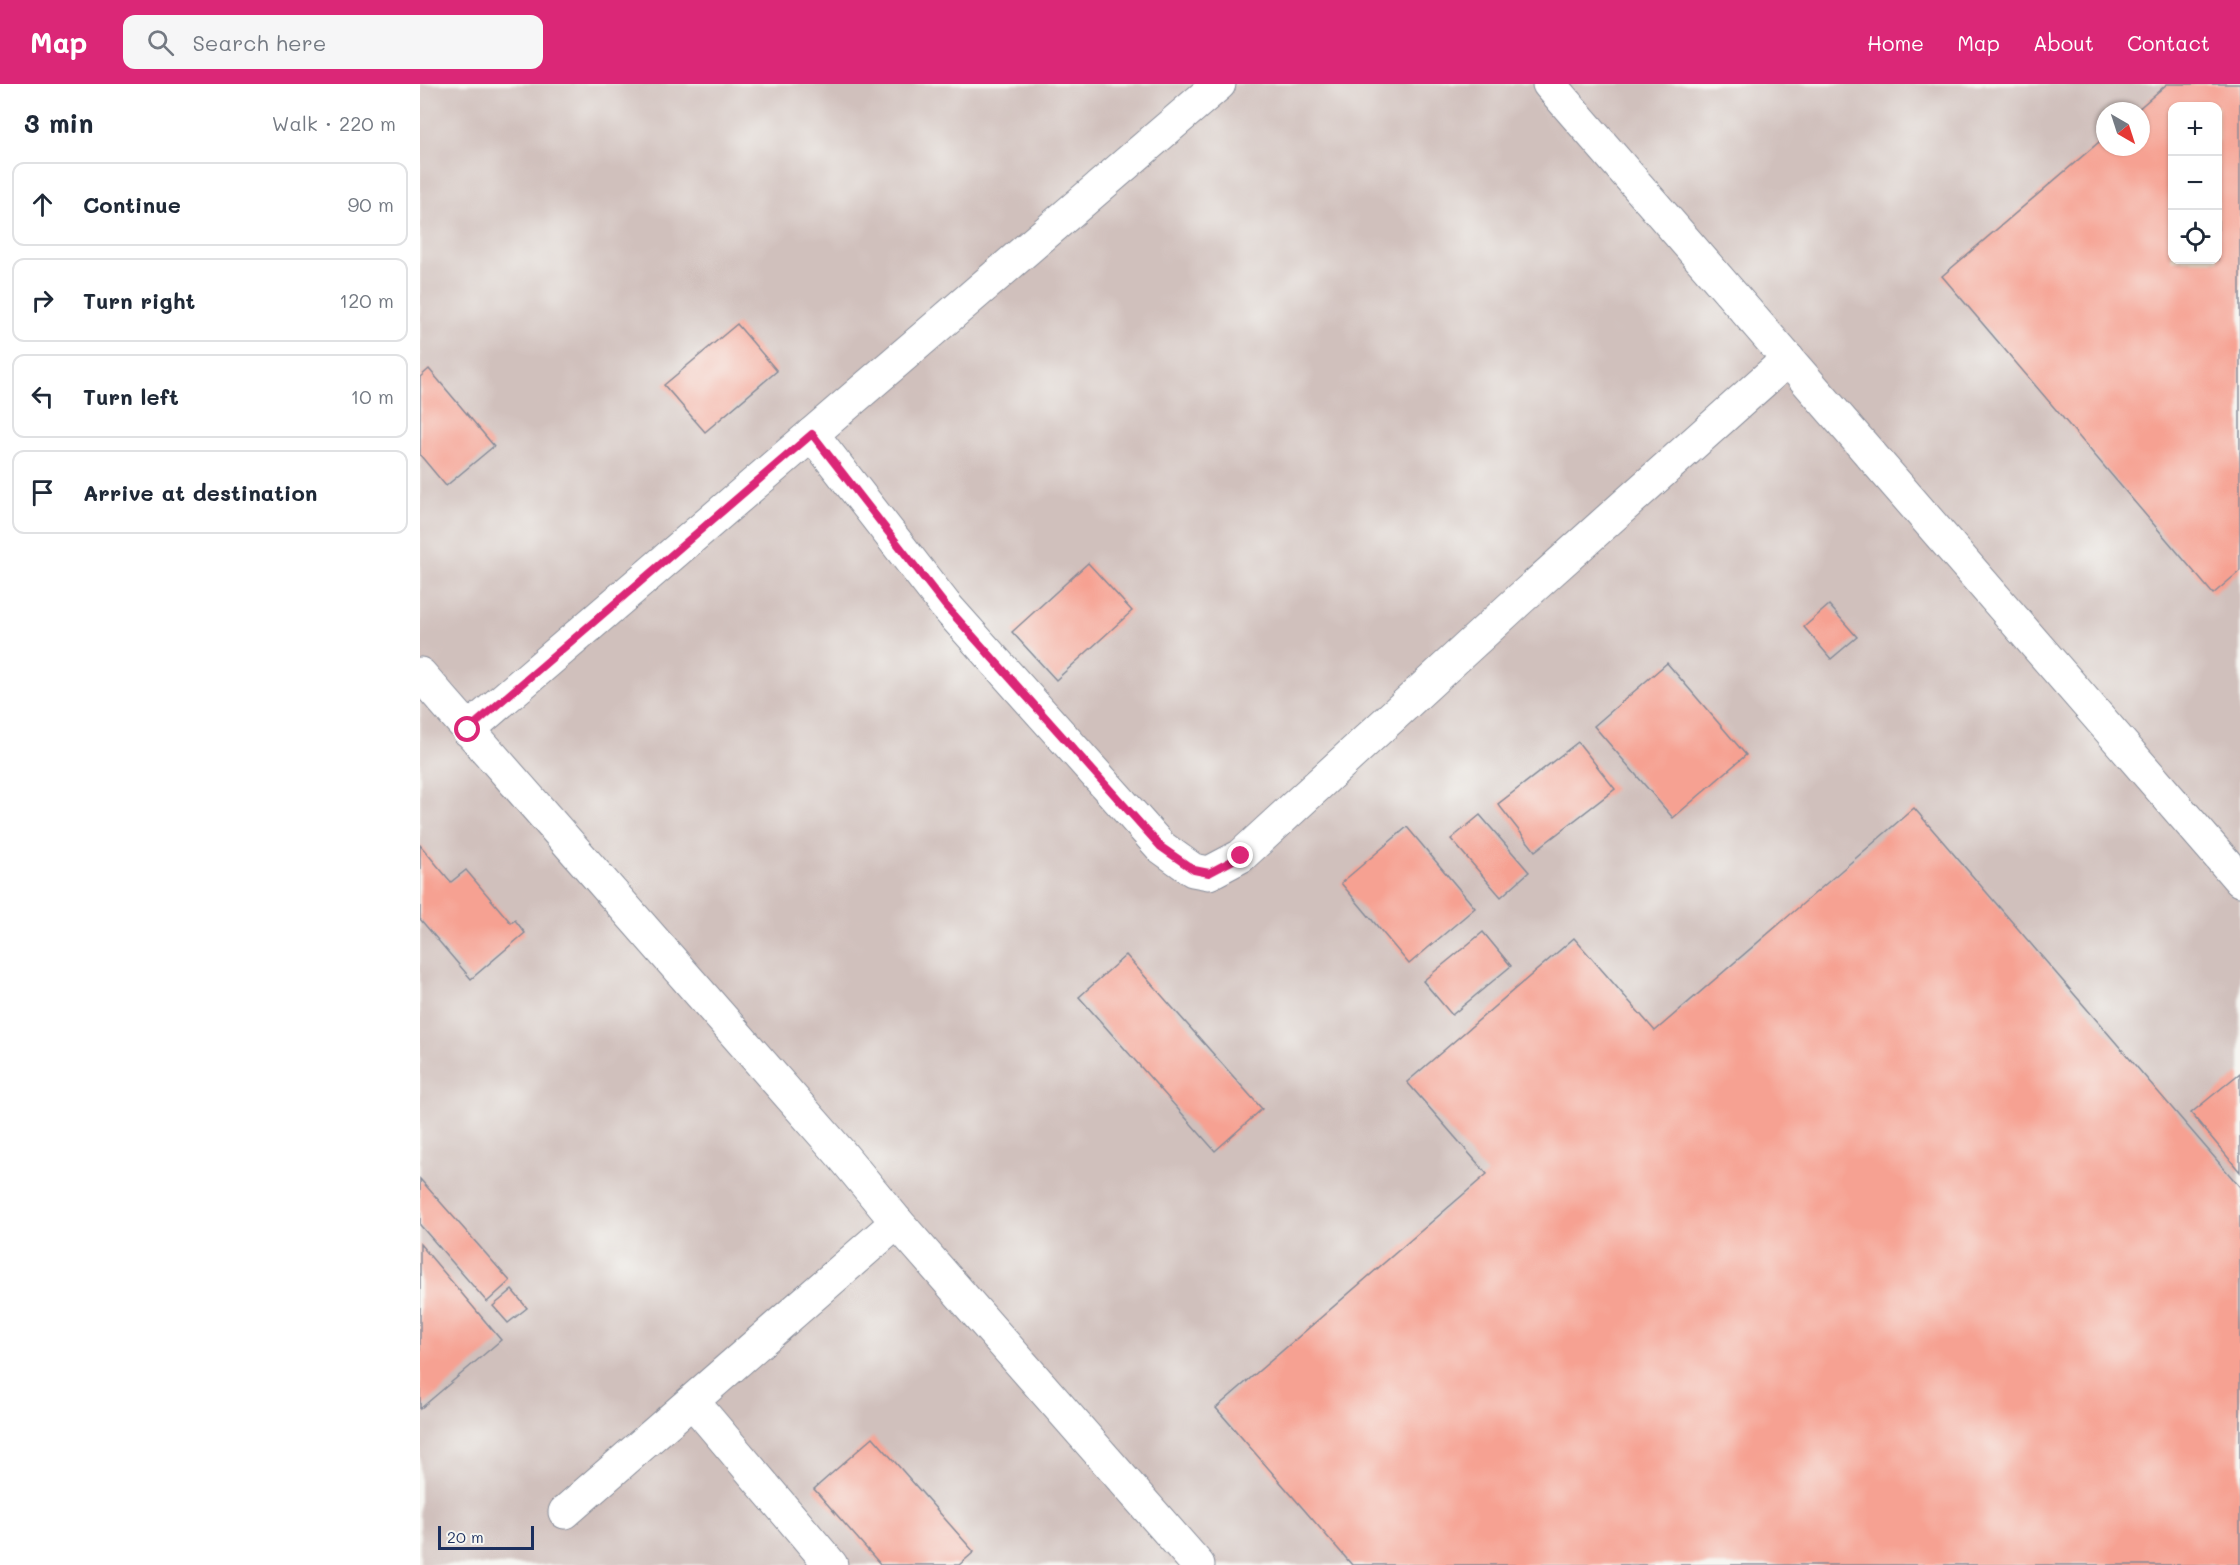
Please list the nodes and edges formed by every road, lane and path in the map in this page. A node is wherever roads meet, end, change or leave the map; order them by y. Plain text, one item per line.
1 (1219, 84) edge
2 (1549, 84) edge
3 (1788, 359) junction
4 (812, 434) junction
5 (420, 674) edge
6 (468, 730) junction
7 (2240, 880) edge
8 (897, 1222) junction
9 (693, 1402) junction
10 (565, 1512) dead end
11 (831, 1565) edge
12 (1197, 1565) edge

1 - 4 lane
2 - 3 lane
3 - 4 lane
3 - 7 lane
4 - 6 lane
5 - 6 lane
6 - 8 lane
8 - 9 lane
8 - 12 lane
9 - 10 lane
9 - 11 lane

